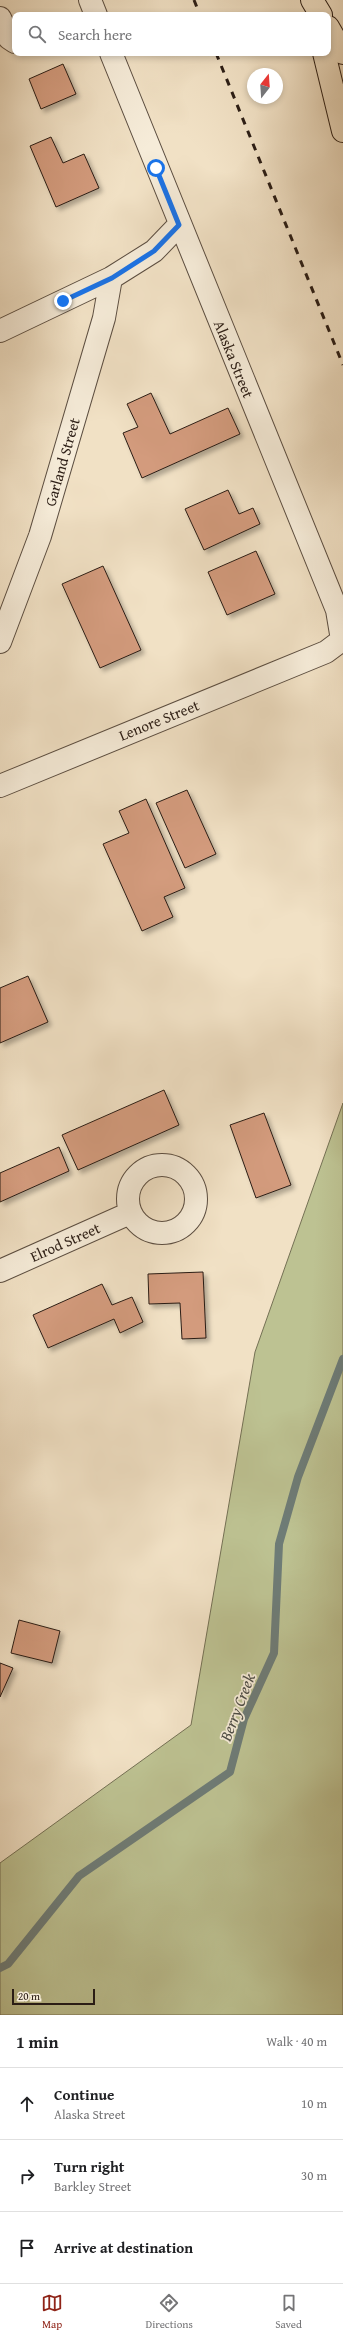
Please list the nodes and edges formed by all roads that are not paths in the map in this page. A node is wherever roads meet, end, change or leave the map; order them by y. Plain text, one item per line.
1 (312, 0) edge
2 (314, 12) edge
3 (319, 12) edge
4 (0, 18) edge
5 (331, 32) edge
6 (12, 40) edge
7 (343, 53) edge
8 (112, 56) edge
9 (325, 56) edge
10 (343, 130) edge
11 (179, 225) junction
12 (112, 278) junction
13 (0, 331) edge
14 (0, 642) edge
15 (319, 655) joint
16 (0, 786) edge
17 (130, 1213) dead end
18 (0, 1271) edge

1 - 2 main road
1 - 3 main road
4 - 6 street
5 - 7 main road
8 - 11 street, Alaska Street
9 - 10 main road
11 - 12 street
11 - 15 street, Alaska Street
12 - 13 street
12 - 14 street, Garland Street
15 - 16 street, Lenore Street
17 - 18 street, Elrod Street

